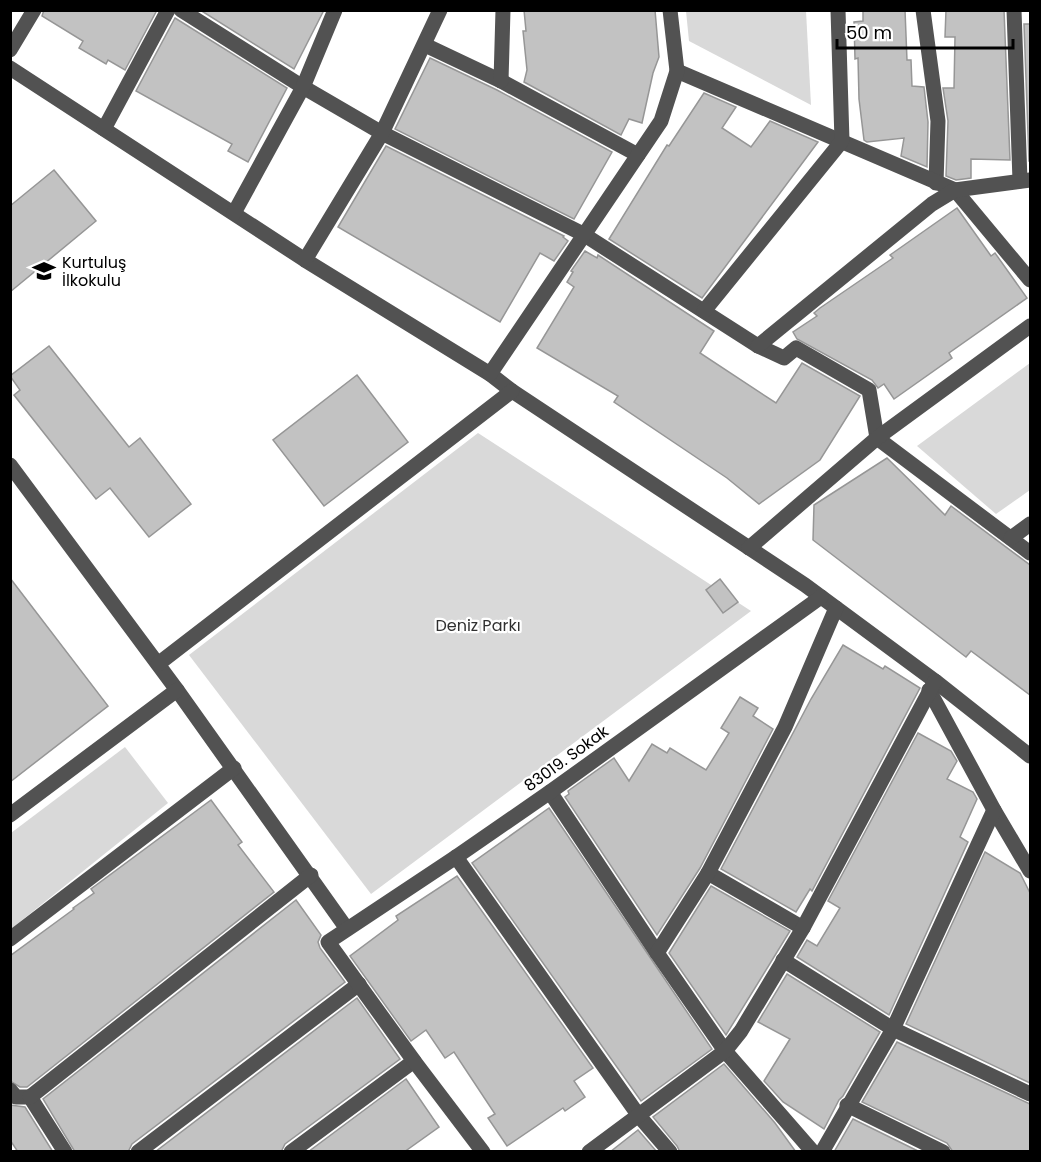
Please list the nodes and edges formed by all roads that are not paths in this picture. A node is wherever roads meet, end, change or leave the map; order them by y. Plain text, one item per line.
1 (34, 10) edge
2 (168, 10) edge
3 (181, 10) edge
4 (335, 10) edge
5 (440, 10) edge
6 (503, 10) edge
7 (670, 10) edge
8 (838, 10) edge
9 (923, 10) edge
10 (1014, 10) edge
11 (425, 45) junction
12 (10, 50) edge
13 (1024, 67) edge
14 (10, 68) edge
15 (677, 71) junction
16 (501, 81) junction
17 (303, 87) junction
18 (104, 129) junction
19 (382, 133) junction
20 (842, 141) junction
21 (638, 155) junction
22 (1025, 181) edge
23 (936, 183) junction
24 (955, 190) junction
25 (234, 213) junction
26 (583, 234) junction
27 (304, 260) junction
28 (1030, 280) edge
29 (704, 311) junction
30 (1030, 326) edge
31 (758, 346) junction
32 (490, 374) junction
33 (512, 391) junction
34 (878, 438) junction
35 (10, 465) edge
36 (1030, 524) edge
37 (1011, 538) junction
38 (749, 548) junction
39 (1030, 553) edge
40 (821, 597) junction
41 (836, 608) junction
42 (158, 664) junction
43 (932, 685) junction
44 (177, 690) junction
45 (1030, 756) edge
46 (234, 768) junction
47 (550, 792) junction
48 (994, 810) junction
49 (10, 815) edge
50 (456, 857) junction
51 (1030, 871) edge
52 (708, 873) junction
53 (310, 875) junction
54 (803, 928) junction
55 (347, 929) junction
56 (10, 939) edge
57 (657, 953) junction
58 (783, 960) junction
59 (358, 984) junction
60 (893, 1029) junction
61 (725, 1051) junction
62 (414, 1060) junction
63 (10, 1090) edge
64 (1030, 1094) edge
65 (30, 1097) junction
66 (848, 1105) junction
67 (639, 1116) junction
68 (65, 1152) edge
69 (138, 1152) edge
70 (291, 1152) edge
71 (483, 1152) edge
72 (589, 1152) edge
73 (670, 1152) edge
74 (813, 1152) edge
75 (822, 1152) edge
76 (944, 1152) edge

1 - 12 street
2 - 18 street
3 - 17 street
4 - 17 street
5 - 11 street
6 - 16 street
7 - 15 street
8 - 20 street
9 - 23 street
10 - 13 street
11 - 16 street
11 - 19 street
13 - 22 street
14 - 18 street
15 - 20 street
15 - 21 street
16 - 21 street
17 - 19 street
17 - 25 street
18 - 25 street
19 - 26 street
19 - 27 street
20 - 23 street
20 - 29 street
21 - 26 street
22 - 24 street
23 - 24 street
24 - 28 street
24 - 31 street
25 - 27 street
26 - 29 street
26 - 32 street
27 - 32 street
29 - 31 street
30 - 34 street
31 - 34 street
32 - 33 street
33 - 38 street
33 - 42 street
34 - 37 street
34 - 38 street
35 - 42 street
36 - 37 street
37 - 39 street
38 - 40 street
40 - 41 street
40 - 47 street, 83019. Sokak
41 - 43 street
41 - 52 street
42 - 44 street
43 - 45 street
43 - 48 street
43 - 54 street
44 - 46 street
44 - 49 street
46 - 53 street
46 - 56 street
47 - 50 street, 83019. Sokak
47 - 57 street
48 - 51 street
48 - 60 street
50 - 55 street, 83019. Sokak
50 - 67 street
52 - 54 street
52 - 57 street
53 - 55 street
53 - 65 street
54 - 58 street
55 - 59 street, 83019. Sokak
57 - 61 street
58 - 60 street
58 - 61 street
59 - 62 street
59 - 69 street
60 - 64 street
60 - 66 street
61 - 67 street
61 - 74 street
62 - 70 street
62 - 71 street
63 - 65 street
65 - 68 street
66 - 75 street
66 - 76 street
67 - 72 street
67 - 73 street

